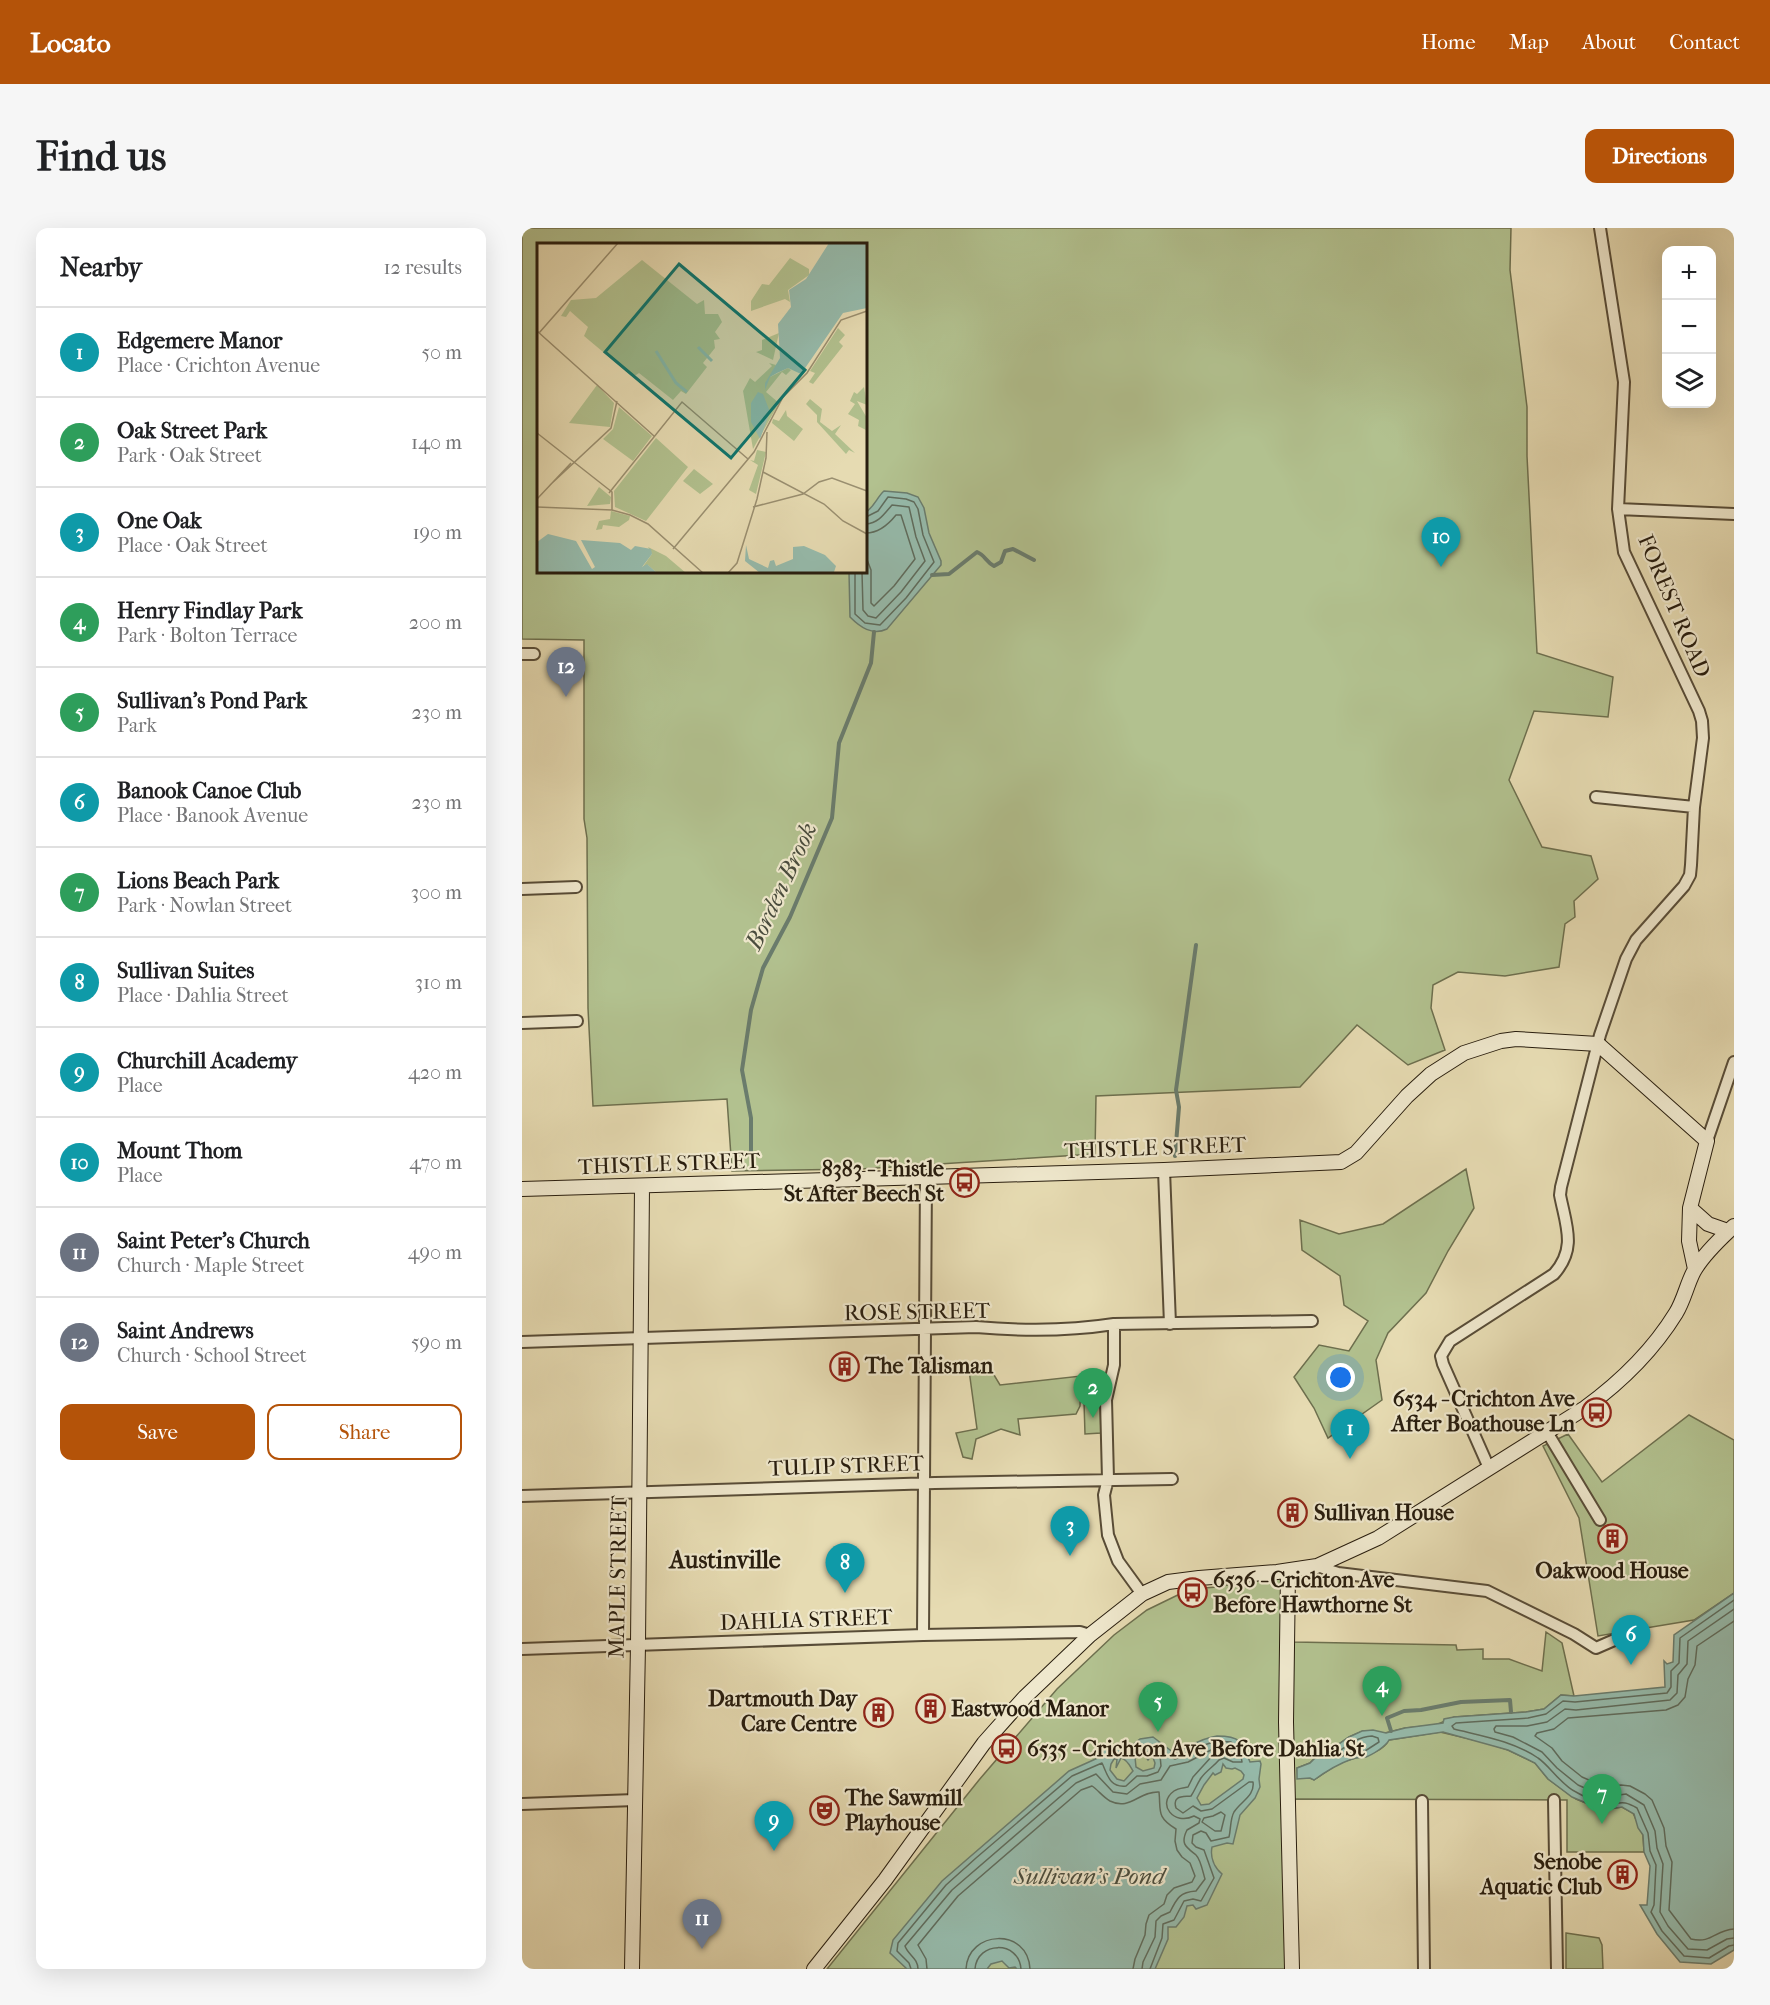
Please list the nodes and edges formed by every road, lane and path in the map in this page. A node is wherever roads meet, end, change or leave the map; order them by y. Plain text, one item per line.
1 (1600, 228) edge
2 (1618, 509) junction
3 (1734, 514) edge
4 (522, 654) edge
5 (534, 654) dead end
6 (1596, 797) dead end
7 (1694, 807) junction
8 (576, 887) dead end
9 (522, 889) edge
10 (577, 1021) dead end
11 (522, 1023) edge
12 (1598, 1044) junction
13 (1734, 1062) edge
14 (1707, 1141) junction
15 (1164, 1170) junction
16 (926, 1177) junction
17 (642, 1186) junction
18 (522, 1189) edge
19 (1690, 1208) junction
20 (1731, 1229) edge
21 (1695, 1269) junction
22 (1312, 1321) dead end
23 (1114, 1324) junction
24 (1170, 1324) junction
25 (925, 1330) junction
26 (641, 1339) junction
27 (522, 1342) edge
28 (1547, 1432) junction
29 (1489, 1468) junction
30 (1108, 1479) junction
31 (1172, 1479) dead end
32 (922, 1483) junction
33 (640, 1492) junction
34 (522, 1496) edge
35 (1600, 1520) dead end
36 (1317, 1566) junction
37 (1288, 1571) junction
38 (1142, 1594) junction
39 (923, 1635) junction
40 (1090, 1635) junction
41 (1619, 1638) dead end
42 (638, 1645) junction
43 (522, 1649) edge
44 (635, 1800) junction
45 (1554, 1800) dead end
46 (1422, 1801) dead end
47 (522, 1804) edge
48 (632, 1969) edge
49 (814, 1969) edge
50 (1292, 1969) edge
51 (1424, 1969) edge
52 (1557, 1969) edge

1 - 2 street, FOREST ROAD
2 - 3 street
2 - 7 street, FOREST ROAD
4 - 5 street
6 - 7 street
7 - 12 street, FOREST ROAD
8 - 9 street
10 - 11 street
12 - 14 street
12 - 15 street, THISTLE STREET
12 - 29 street, FOREST ROAD
13 - 14 street
14 - 19 street
15 - 16 street, THISTLE STREET
15 - 24 street
16 - 17 street, THISTLE STREET
16 - 25 street
17 - 18 street, THISTLE STREET
17 - 26 street, MAPLE STREET
19 - 20 street
19 - 21 street
20 - 21 street
21 - 28 street
22 - 24 street, ROSE STREET
23 - 24 street, ROSE STREET
23 - 25 street, ROSE STREET
23 - 30 street
25 - 26 street, ROSE STREET
25 - 32 street
26 - 27 street, ROSE STREET
26 - 33 street, MAPLE STREET
28 - 29 street
28 - 35 street
29 - 36 street
30 - 31 street, TULIP STREET
30 - 32 street, TULIP STREET
30 - 38 street
32 - 33 street, TULIP STREET
32 - 39 street
33 - 34 street, TULIP STREET
33 - 42 street, MAPLE STREET
36 - 37 street
36 - 41 street
37 - 38 street
37 - 50 street
38 - 40 street
39 - 40 street, DAHLIA STREET
39 - 42 street, DAHLIA STREET
40 - 49 street
42 - 43 street, DAHLIA STREET
42 - 44 street, MAPLE STREET
44 - 47 street
44 - 48 street, MAPLE STREET
45 - 52 street
46 - 51 street

